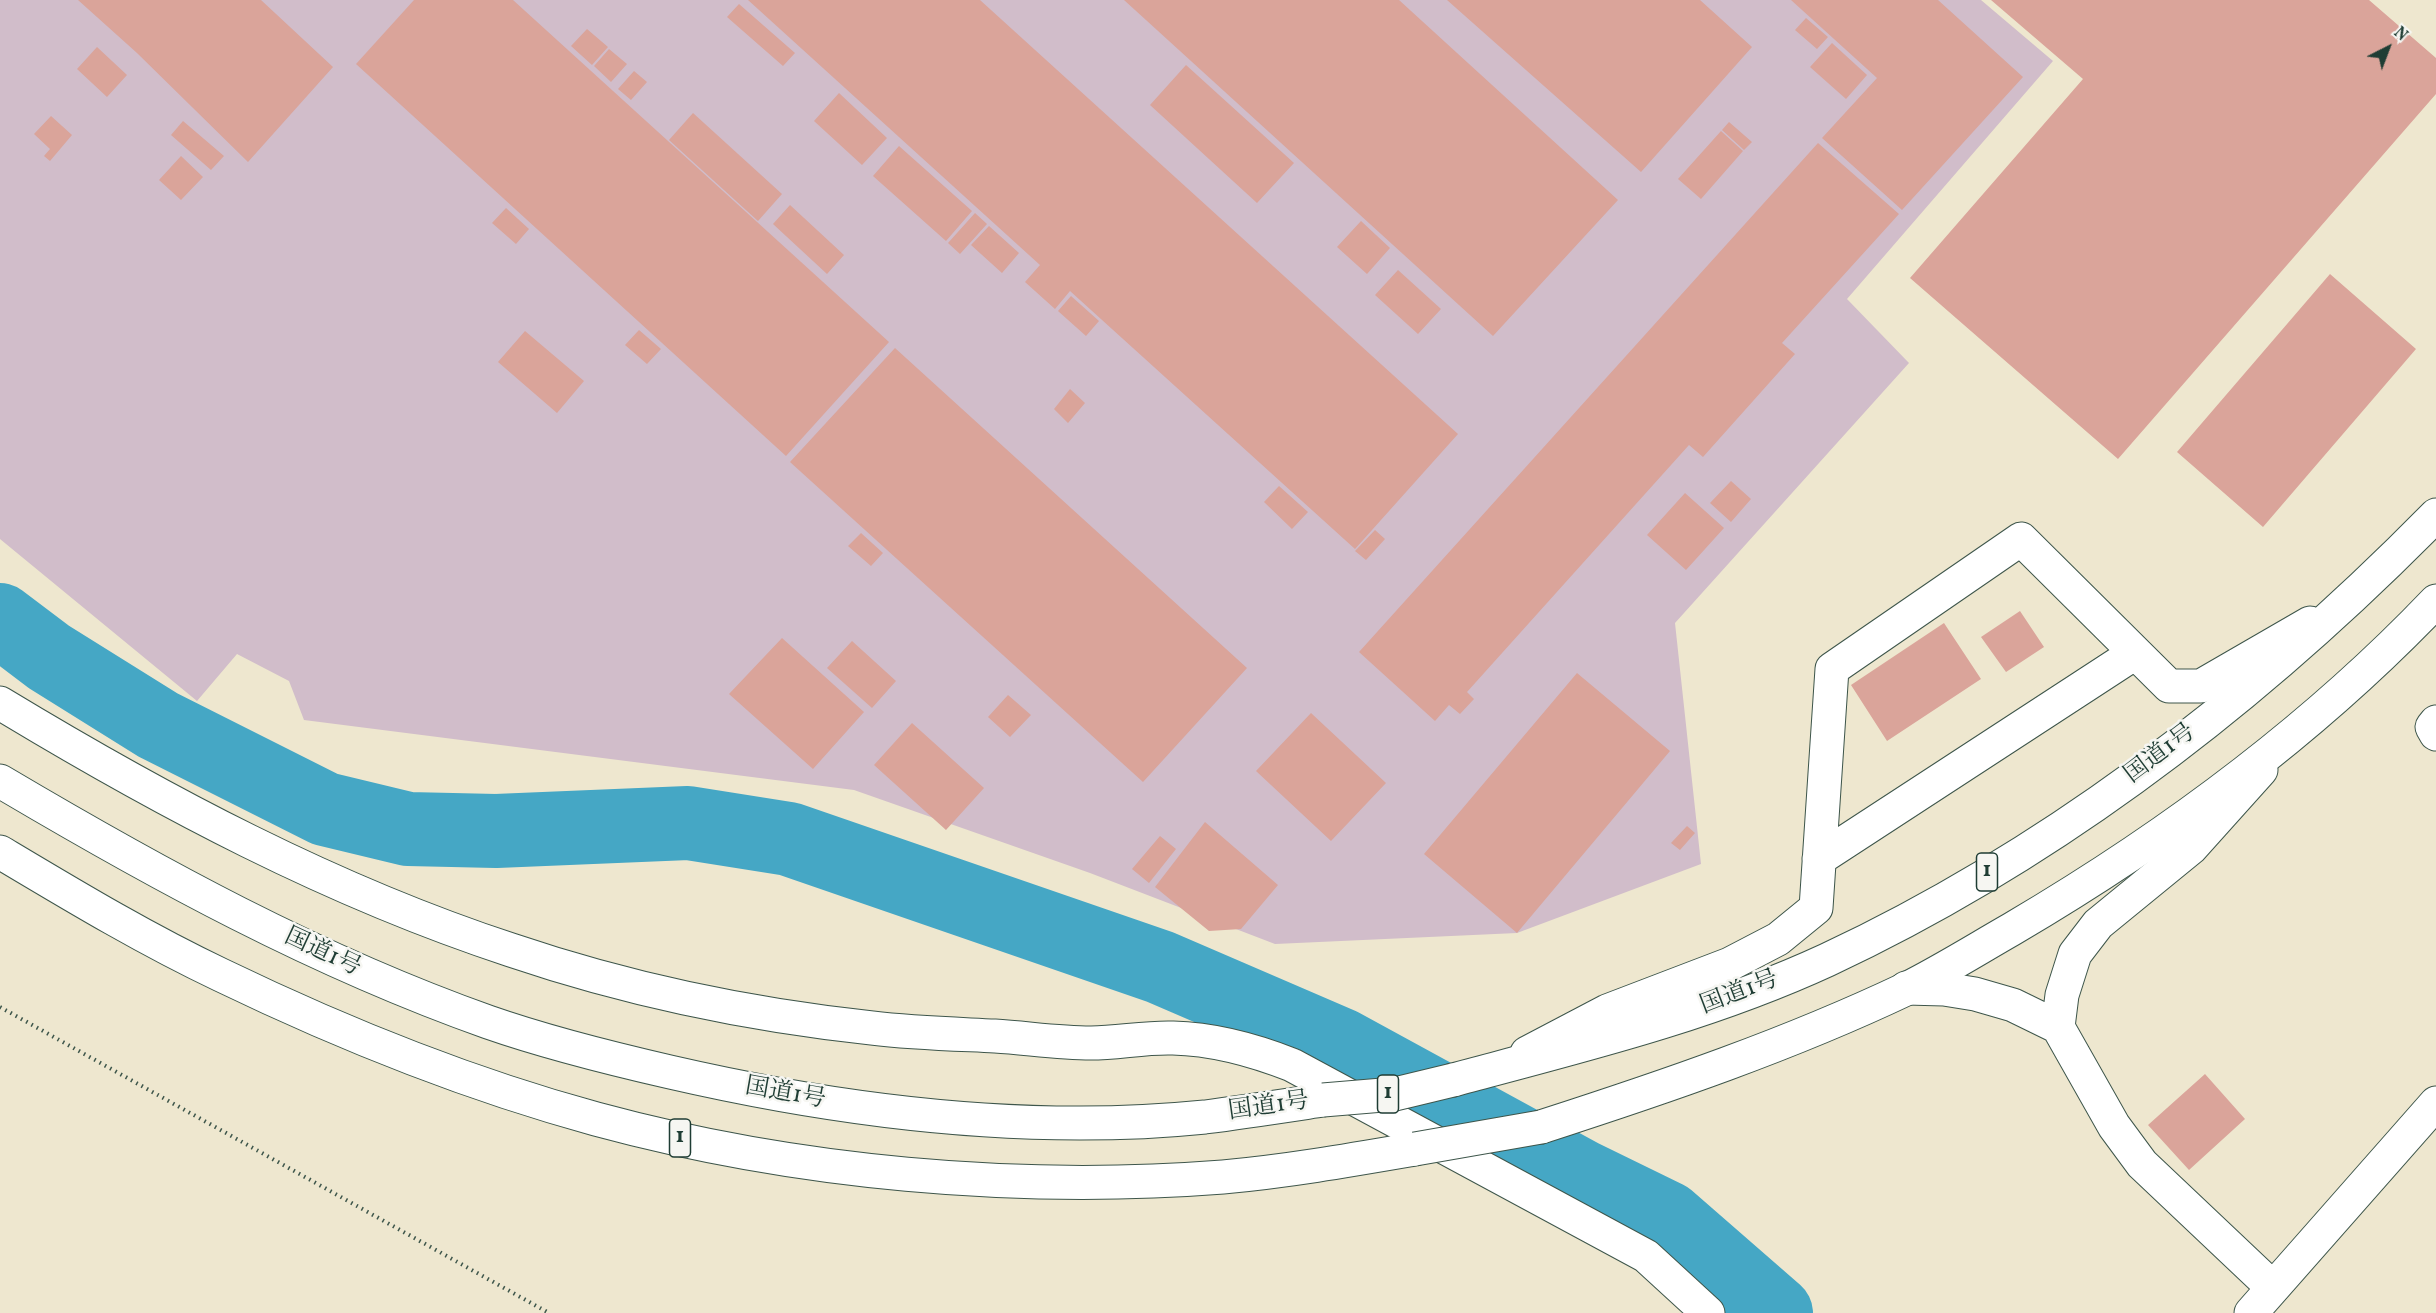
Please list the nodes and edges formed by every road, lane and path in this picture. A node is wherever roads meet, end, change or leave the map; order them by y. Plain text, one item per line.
1 (2436, 515) edge
2 (2370, 582) junction
3 (2436, 601) edge
4 (2135, 653) junction
5 (0, 703) edge
6 (2436, 722) edge
7 (2295, 732) junction
8 (2436, 734) edge
9 (0, 781) edge
10 (0, 852) edge
11 (1819, 859) junction
12 (1906, 988) junction
13 (0, 1007) edge
14 (2058, 1027) junction
15 (1499, 1068) junction
16 (2436, 1103) edge
17 (2272, 1287) junction
18 (549, 1313) edge
19 (1708, 1313) edge
20 (2251, 1313) edge

1 - 2 main road, 国道1号 / 1
2 - 4 main road
2 - 15 main road, 国道1号 / 1
3 - 7 main road, 1
4 - 11 main road
4 - 11 main road
5 - 19 main road
6 - 8 main road
7 - 12 main road, 1
7 - 14 main road
9 - 15 main road, 国道1号 / 1, bridge
10 - 12 main road, 1, bridge
11 - 15 main road
12 - 14 main road
13 - 18 path
14 - 17 main road
16 - 17 main road
17 - 20 main road

